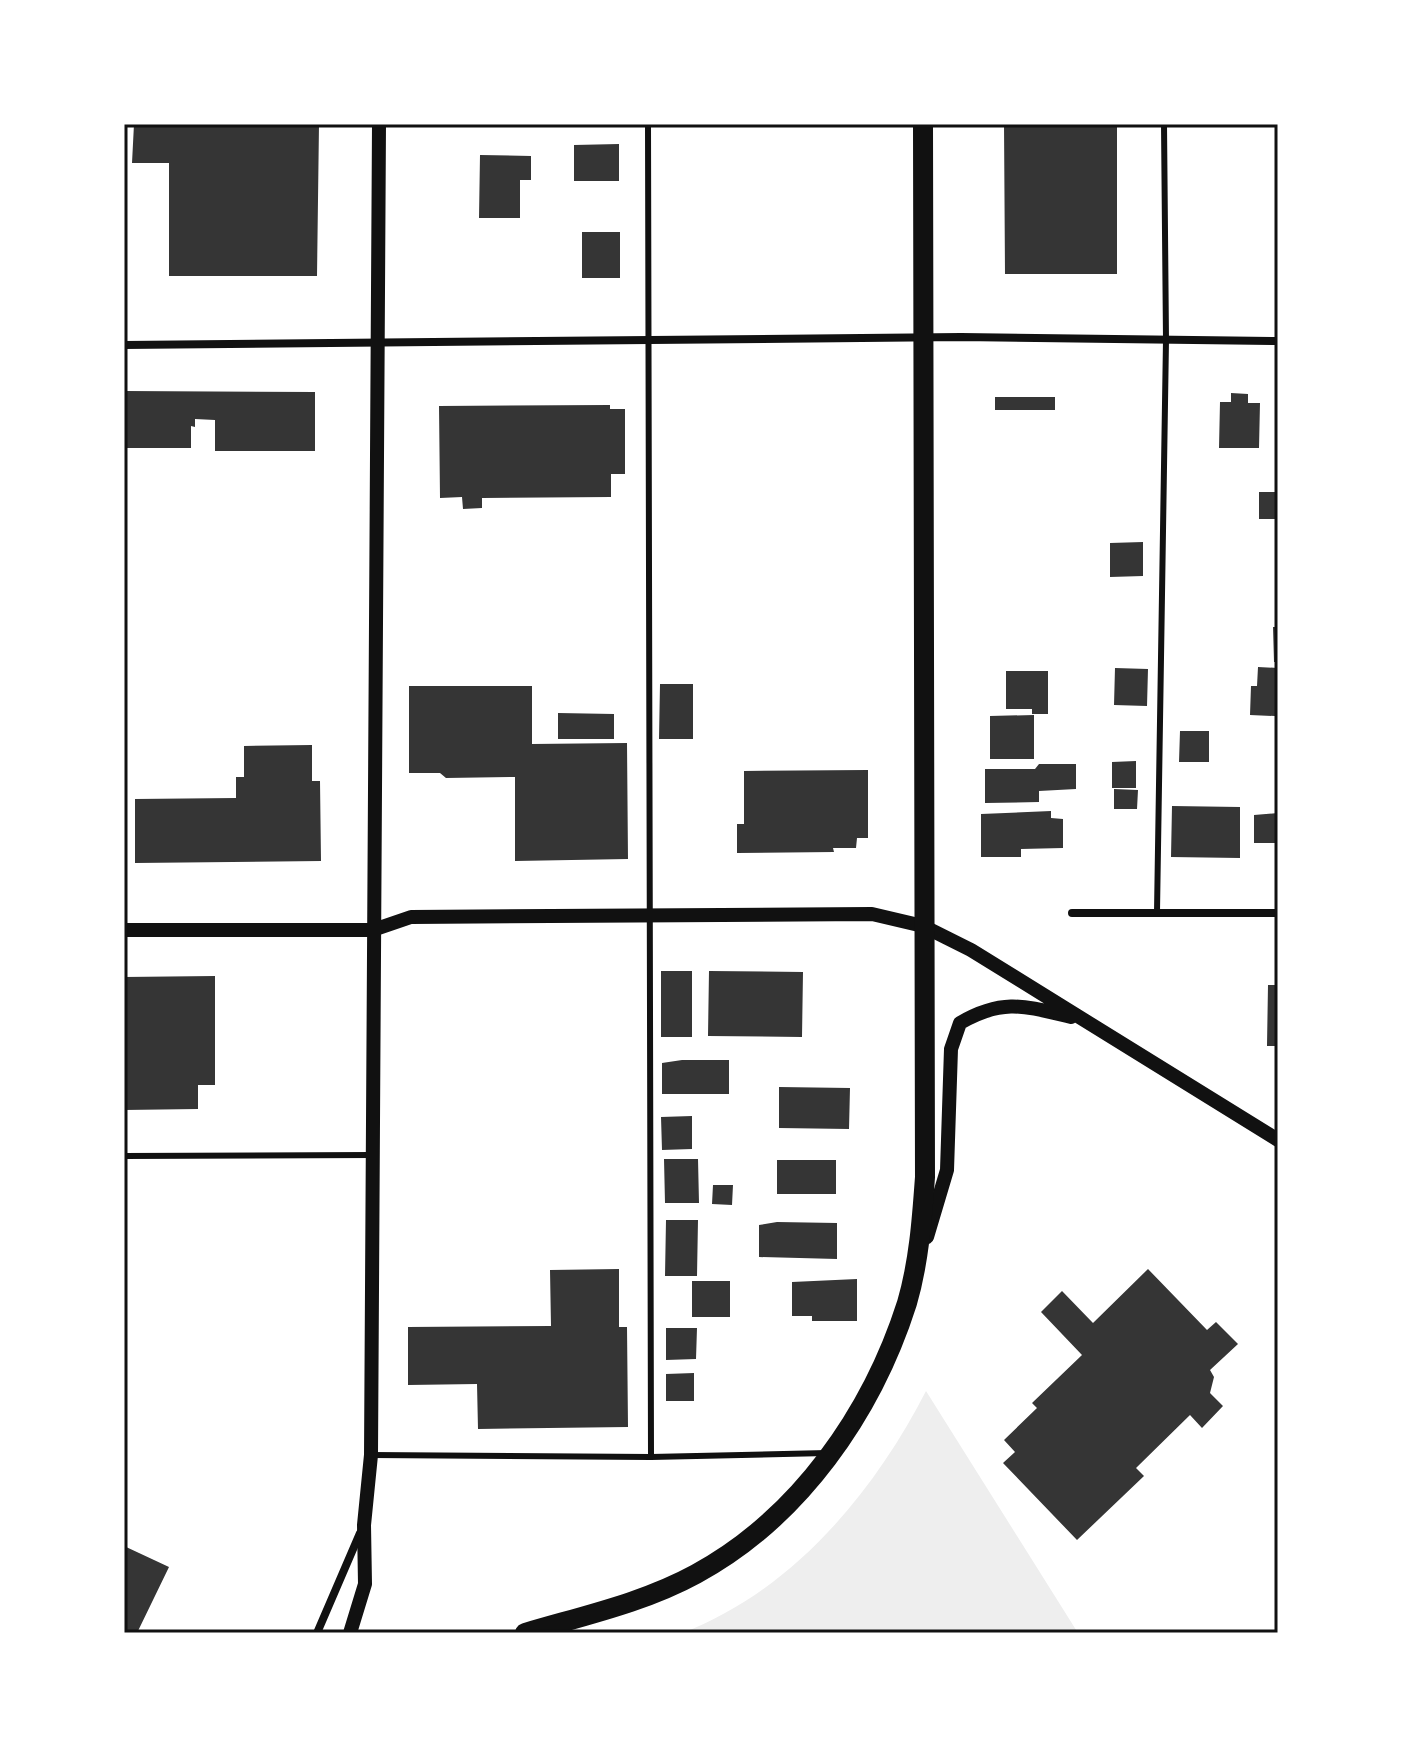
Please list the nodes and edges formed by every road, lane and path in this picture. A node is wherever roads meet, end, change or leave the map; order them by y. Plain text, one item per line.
1 (379, 124) edge
2 (648, 124) edge
3 (923, 124) edge
4 (1164, 124) edge
5 (923, 337) junction
6 (647, 340) junction
7 (1166, 340) junction
8 (1278, 341) edge
9 (377, 343) junction
10 (124, 345) edge
11 (1157, 912) junction
12 (1072, 913) dead end
13 (1278, 913) edge
14 (648, 915) junction
15 (923, 926) junction
16 (124, 930) edge
17 (373, 930) junction
18 (1082, 1020) junction
19 (1278, 1140) edge
20 (372, 1155) junction
21 (124, 1156) edge
22 (907, 1302) junction
23 (833, 1453) junction
24 (371, 1455) junction
25 (651, 1457) junction
26 (364, 1525) junction
27 (317, 1633) edge
28 (350, 1633) edge
29 (525, 1633) edge

1 - 9 street
2 - 6 lane
3 - 5 main road
4 - 7 lane
5 - 6 street
5 - 7 street
5 - 15 main road
6 - 9 street
6 - 14 lane
7 - 8 street
7 - 11 lane
9 - 10 street
9 - 17 street
11 - 12 street
11 - 13 street
14 - 15 street
14 - 17 street
14 - 25 lane
15 - 18 street
15 - 22 main road
16 - 17 street
17 - 20 street
18 - 19 street
18 - 22 street
20 - 21 lane
20 - 24 street
22 - 23 main road
23 - 25 lane
23 - 29 main road
24 - 25 lane
24 - 26 street
26 - 27 street
26 - 28 street

